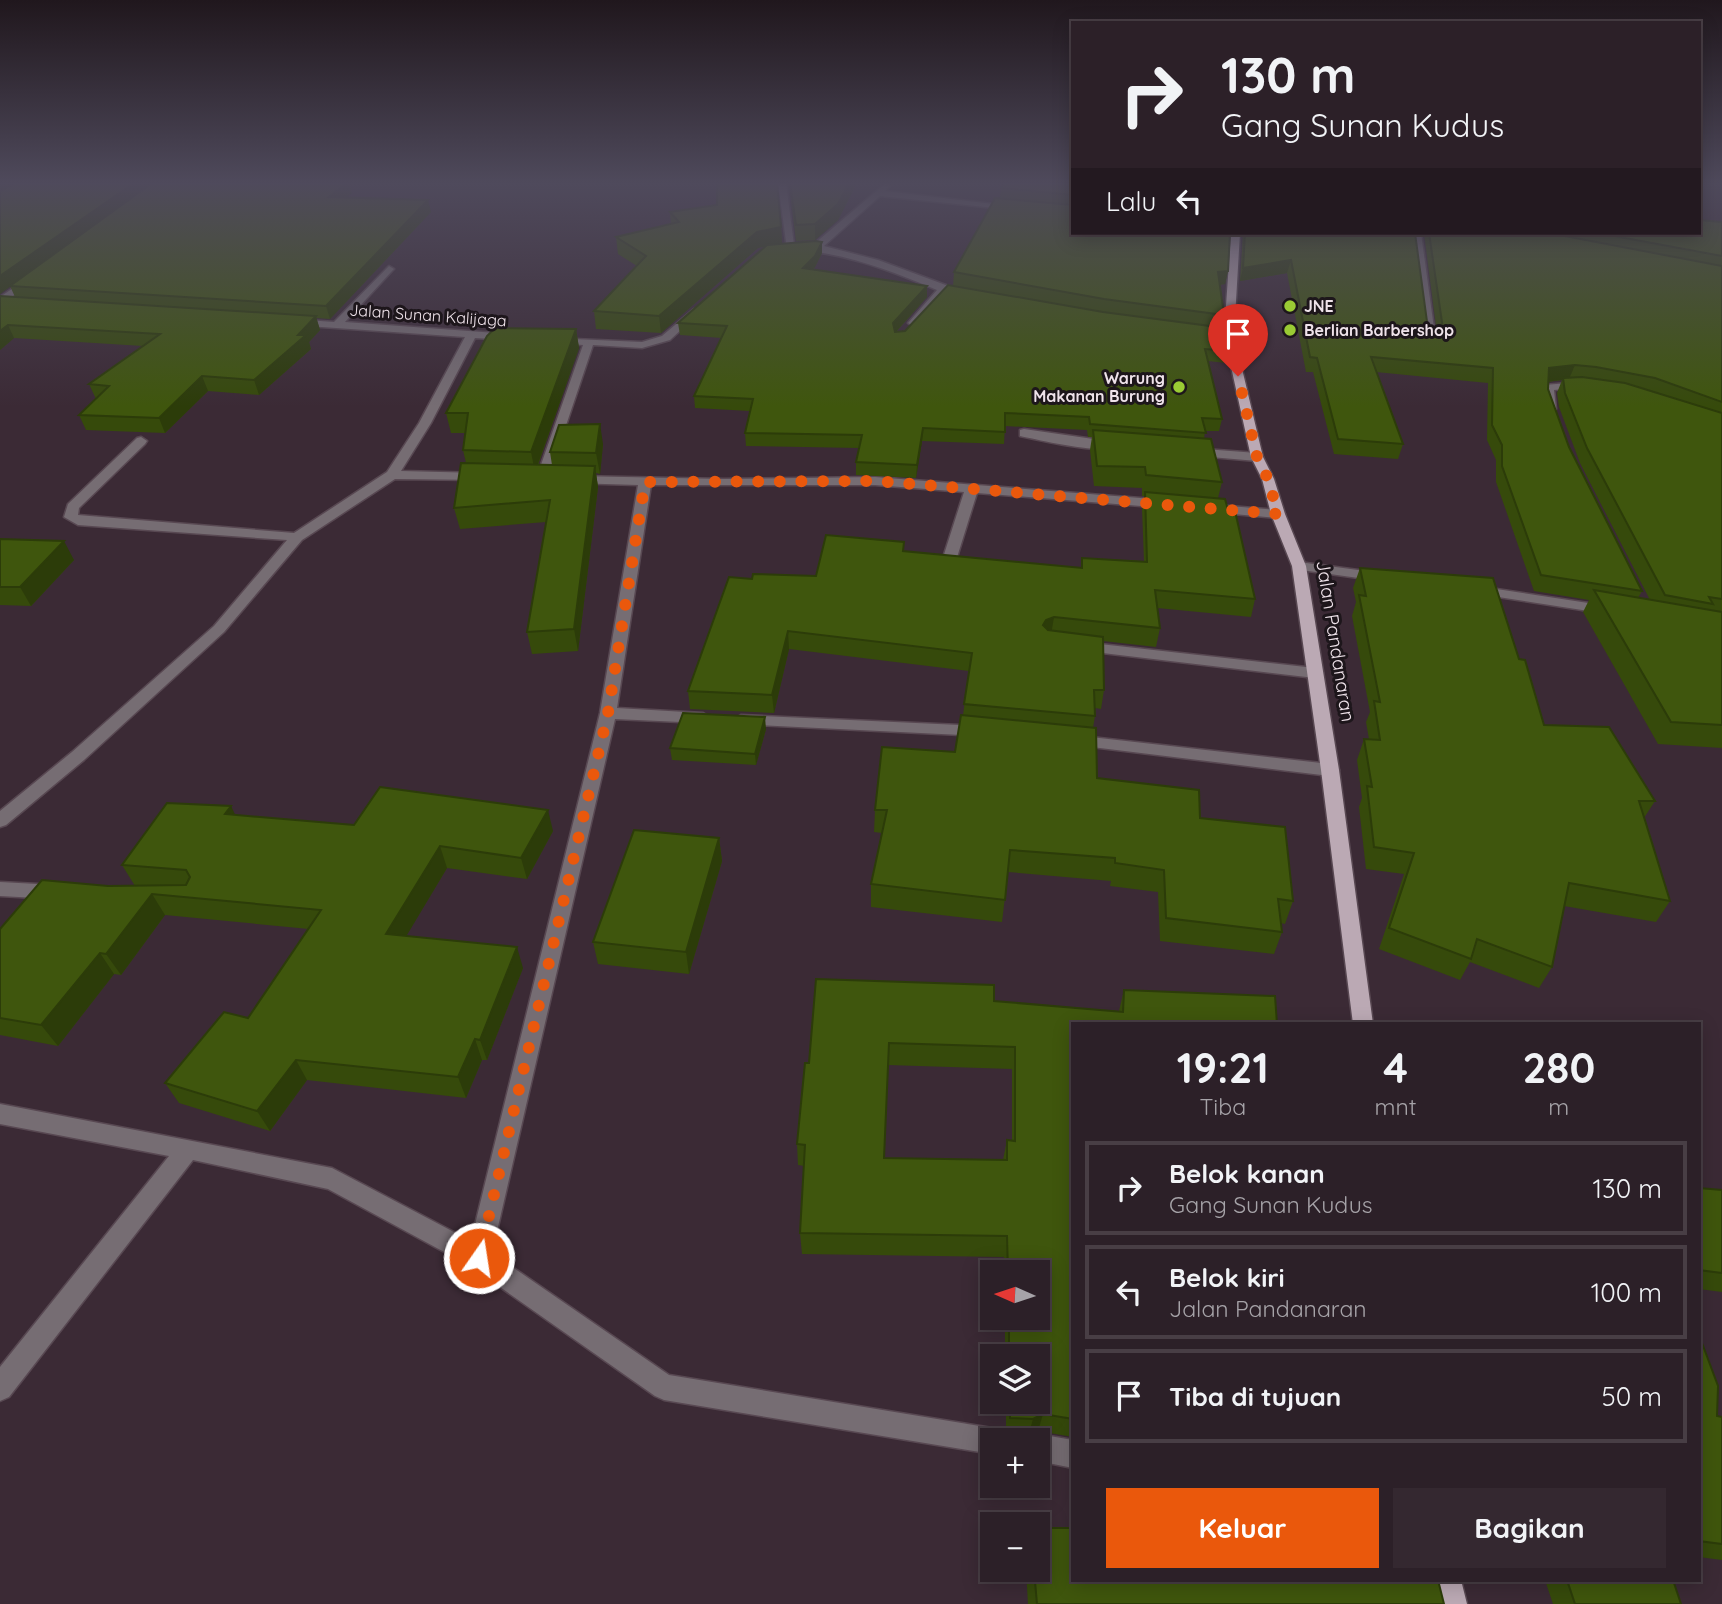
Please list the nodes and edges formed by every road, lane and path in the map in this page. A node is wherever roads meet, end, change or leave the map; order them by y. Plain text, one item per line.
1 (852, 258) edge
2 (1233, 258) edge
3 (1419, 258) edge
4 (389, 269) dead end
5 (44, 270) edge
6 (943, 289) junction
7 (975, 295) edge
8 (0, 302) edge
9 (24, 303) edge
10 (701, 306) edge
11 (279, 321) edge
12 (337, 325) junction
13 (908, 329) edge
14 (472, 334) junction
15 (524, 338) edge
16 (537, 339) edge
17 (589, 342) junction
18 (1431, 343) edge
19 (1589, 387) edge
20 (1554, 419) edge
21 (1024, 433) edge
22 (141, 441) dead end
23 (1134, 448) edge
24 (1175, 451) edge
25 (1257, 457) junction
26 (392, 475) junction
27 (490, 478) edge
28 (645, 482) junction
29 (972, 488) junction
30 (1278, 514) junction
31 (297, 537) junction
32 (1299, 566) junction
33 (947, 567) edge
34 (1394, 579) edge
35 (1462, 588) edge
36 (1622, 613) edge
37 (1065, 645) edge
38 (1315, 673) junction
39 (608, 713) junction
40 (1001, 732) edge
41 (1056, 738) edge
42 (1330, 770) junction
43 (0, 821) edge
44 (0, 889) edge
45 (81, 894) edge
46 (1363, 1022) edge
47 (0, 1114) edge
48 (187, 1149) junction
49 (479, 1258) junction
50 (0, 1388) edge
51 (980, 1439) edge
52 (1050, 1450) edge
53 (1071, 1454) edge
54 (1446, 1582) edge
55 (1452, 1604) edge

1 - 6 street
2 - 25 main road, Jalan Pandanaran
3 - 18 street
4 - 12 street
5 - 8 street
6 - 7 street
6 - 13 street
8 - 9 street
10 - 17 street
11 - 12 street, Jalan Sunan Kalijaga
12 - 14 street, Jalan Sunan Kalijaga
14 - 15 street, Jalan Sunan Kalijaga
14 - 26 street
16 - 17 street
17 - 28 street
19 - 20 street
21 - 23 street
22 - 31 street
24 - 25 street
25 - 30 main road, Jalan Pandanaran
26 - 27 street
26 - 31 street
28 - 29 street
28 - 39 street
29 - 30 street
29 - 33 street
30 - 32 main road, Jalan Pandanaran
31 - 43 street
32 - 34 street
32 - 38 main road, Jalan Pandanaran
35 - 36 street
37 - 38 street
38 - 42 main road, Jalan Pandanaran
39 - 40 street
39 - 49 street
41 - 42 street
42 - 46 main road, Jalan Pandanaran
44 - 45 street
47 - 48 street
48 - 49 street
48 - 50 street
49 - 51 street
52 - 53 street
54 - 55 main road

